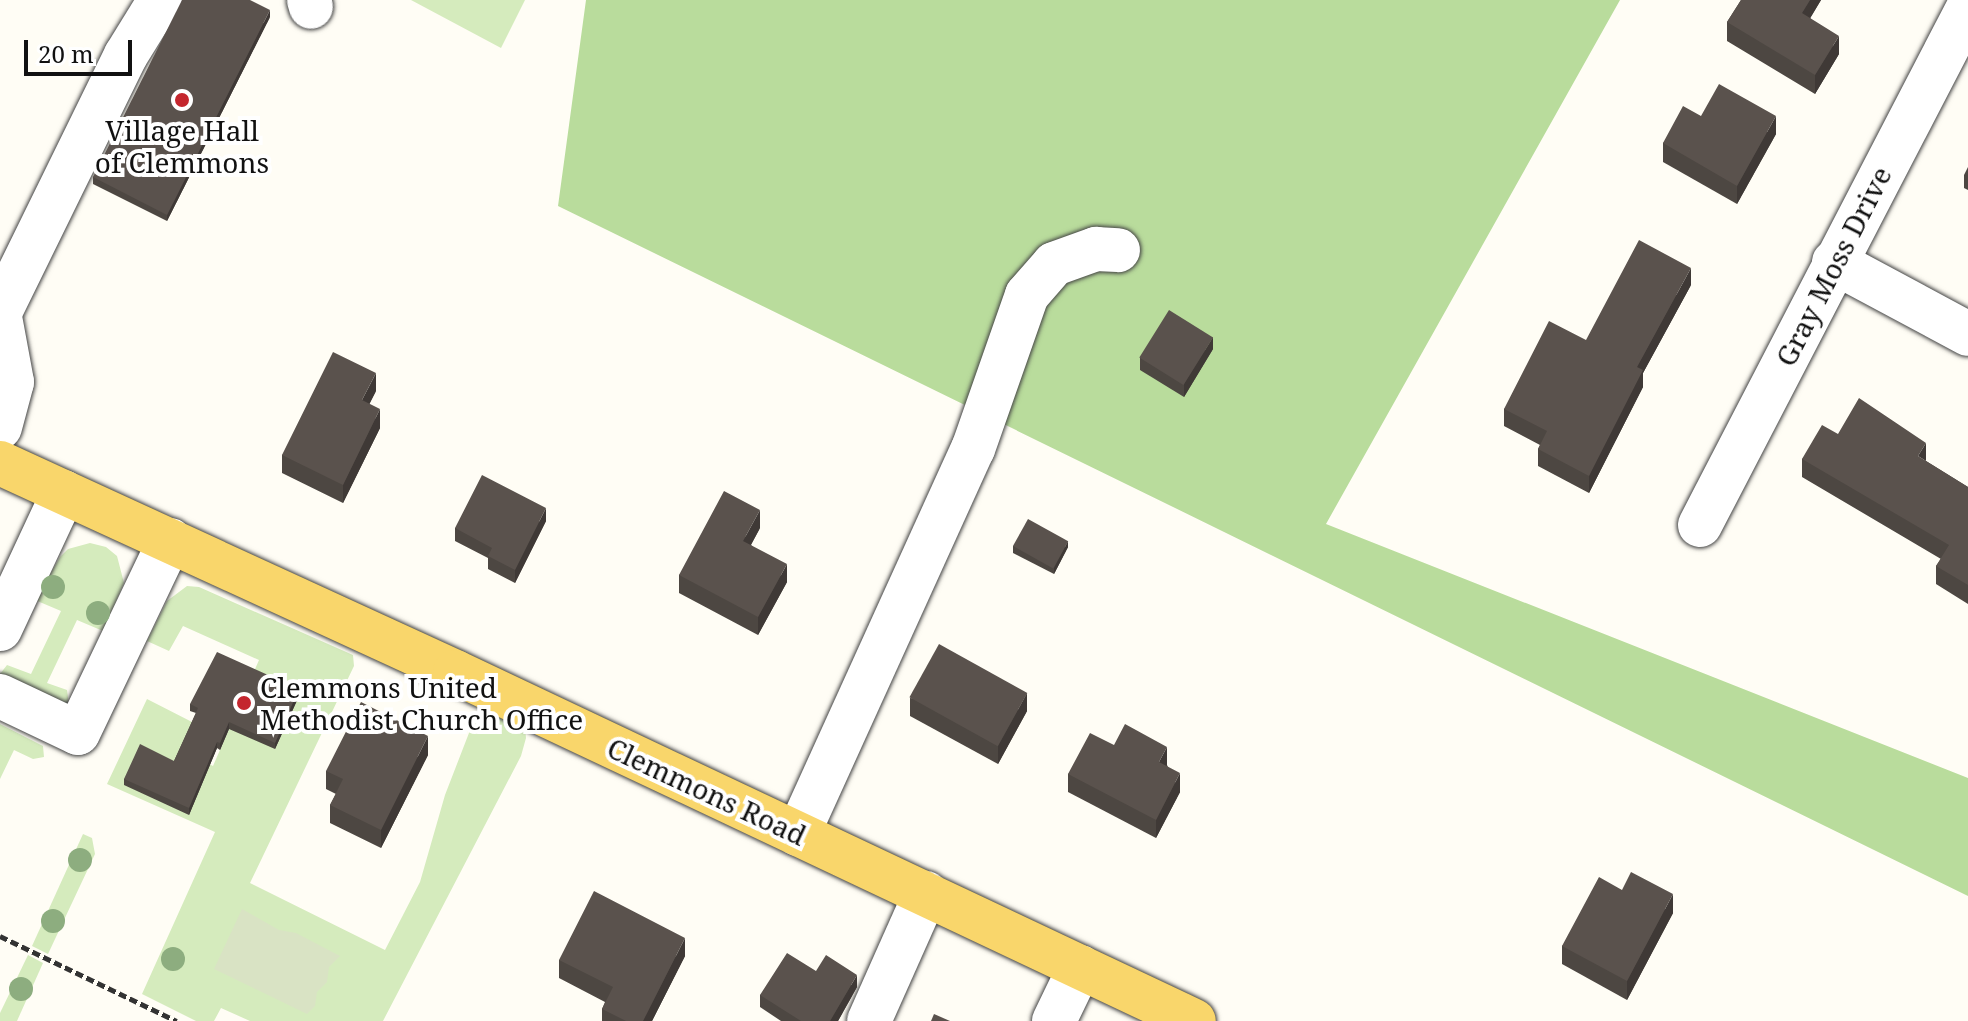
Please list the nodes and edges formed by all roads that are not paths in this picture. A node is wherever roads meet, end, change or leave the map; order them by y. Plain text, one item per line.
1 (160, 0) edge
2 (1968, 8) edge
3 (1118, 250) dead end
4 (1834, 262) junction
5 (0, 315) edge
6 (1968, 334) edge
7 (0, 427) edge
8 (0, 463) edge
9 (64, 492) junction
10 (1700, 525) dead end
11 (170, 540) junction
12 (0, 629) edge
13 (0, 696) edge
14 (798, 834) junction
15 (926, 893) junction
16 (1080, 967) junction
17 (869, 1021) edge
18 (1054, 1021) edge
19 (1194, 1021) edge

1 - 5 street
2 - 4 street, Gray Moss Drive
3 - 14 street
4 - 6 street
4 - 10 street, Gray Moss Drive
5 - 7 street
8 - 9 main road, Clemmons Road
9 - 11 main road, Clemmons Road
9 - 12 street
11 - 13 street
11 - 14 main road, Clemmons Road
14 - 15 main road, Clemmons Road
15 - 16 main road, Clemmons Road
15 - 17 street
16 - 18 street
16 - 19 main road, Clemmons Road

